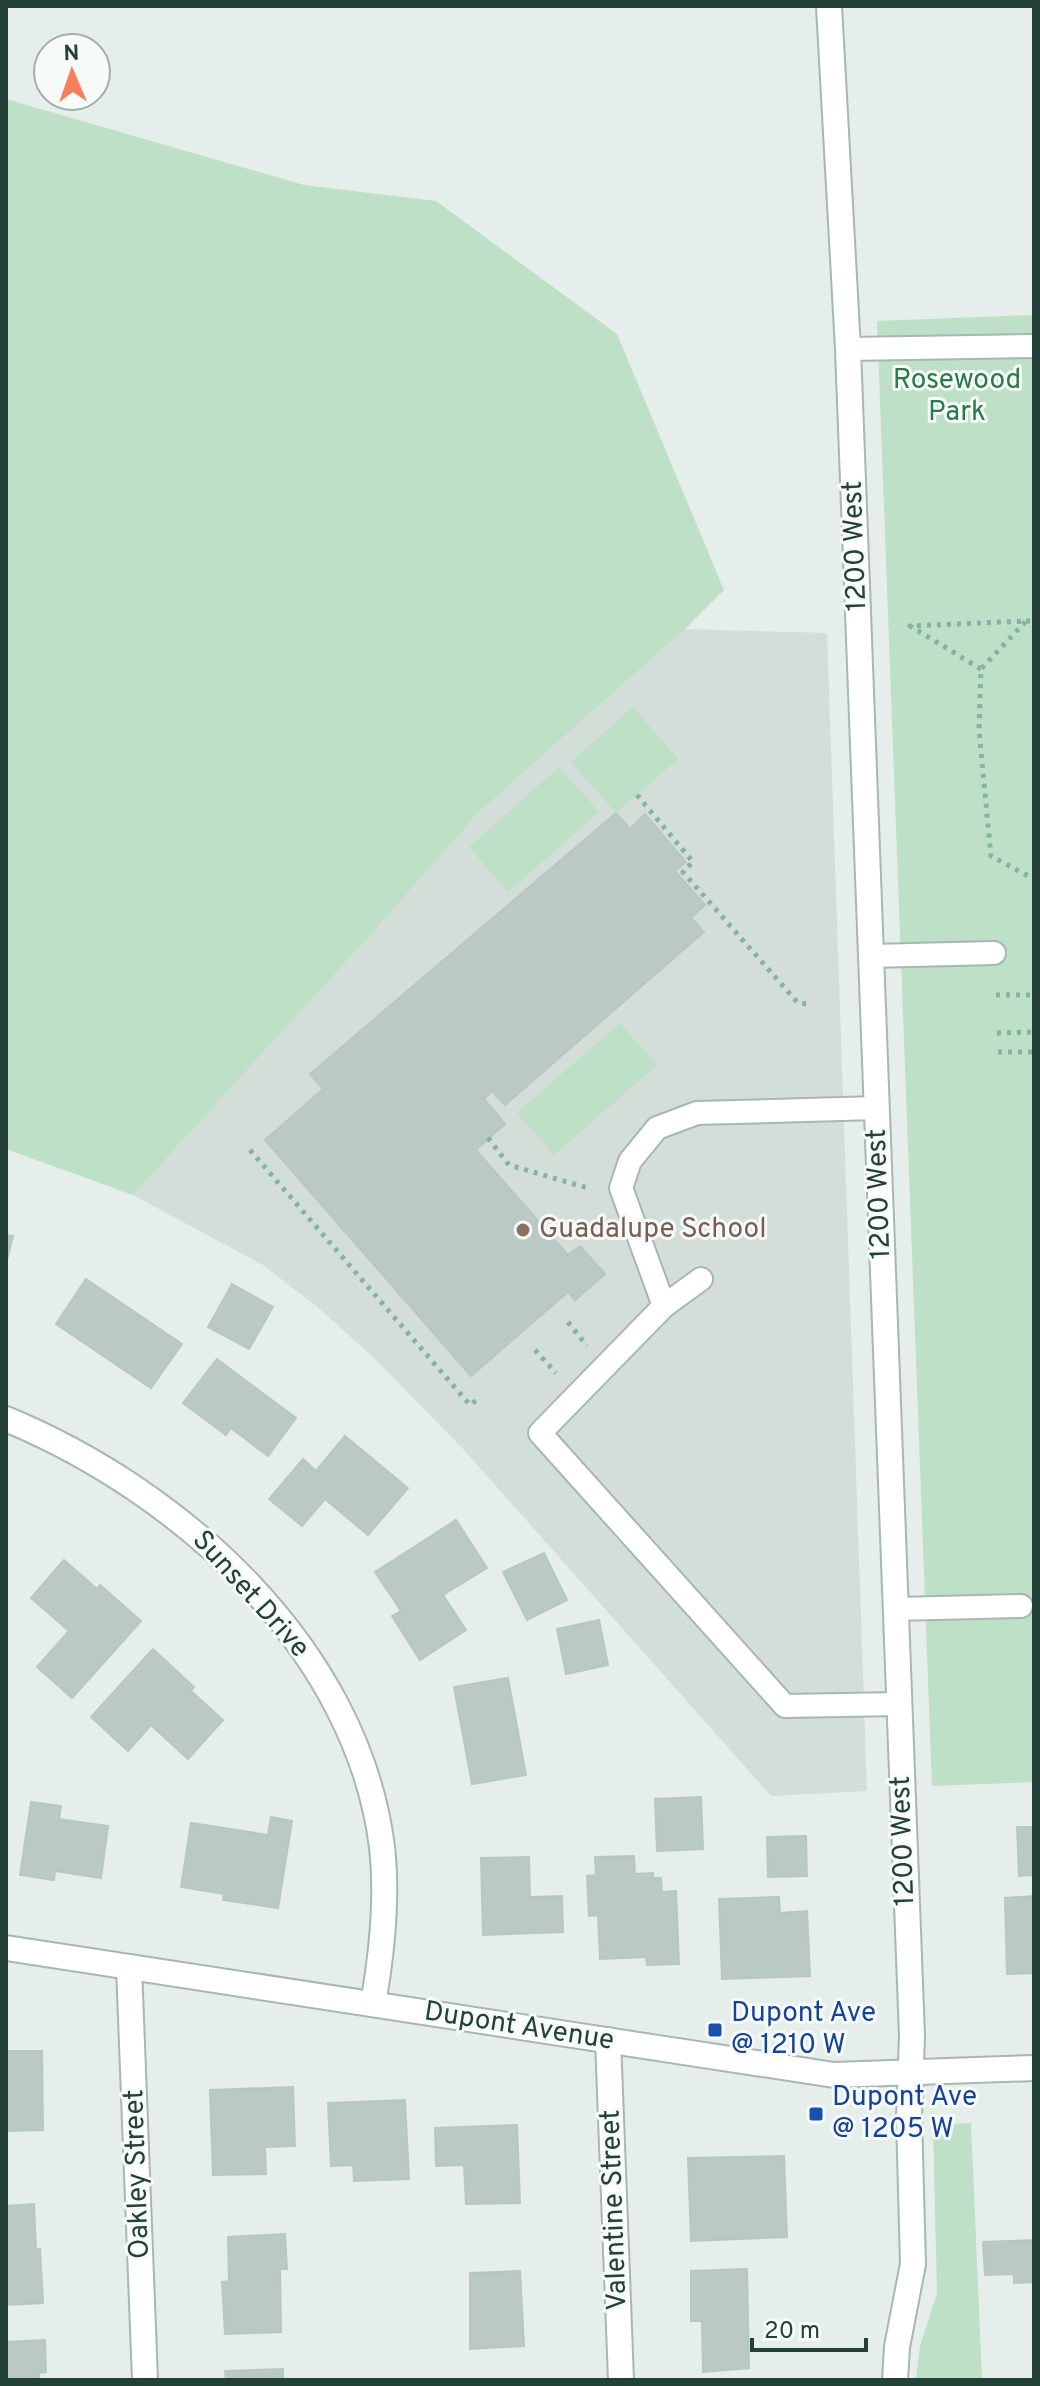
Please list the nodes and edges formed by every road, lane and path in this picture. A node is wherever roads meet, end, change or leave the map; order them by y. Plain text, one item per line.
1 (829, 6) edge
2 (1034, 346) edge
3 (848, 349) junction
4 (1026, 621) junction
5 (1034, 621) edge
6 (981, 669) junction
7 (637, 795) dead end
8 (1034, 879) edge
9 (994, 953) dead end
10 (871, 956) junction
11 (996, 995) dead end
12 (1034, 995) edge
13 (808, 1004) dead end
14 (1034, 1032) edge
15 (997, 1033) dead end
16 (998, 1052) dead end
17 (1034, 1052) edge
18 (877, 1108) junction
19 (488, 1138) dead end
20 (250, 1150) dead end
21 (596, 1190) dead end
22 (701, 1279) dead end
23 (664, 1306) junction
24 (478, 1399) dead end
25 (6, 1419) edge
26 (1021, 1606) dead end
27 (896, 1609) junction
28 (899, 1704) junction
29 (6, 1948) edge
30 (129, 1967) junction
31 (373, 2004) junction
32 (608, 2040) junction
33 (1034, 2068) edge
34 (910, 2074) junction
35 (145, 2380) edge
36 (621, 2380) edge
37 (895, 2380) edge

1 - 3 street, 1200 West
2 - 3 lane
3 - 10 street, 1200 West
4 - 5 path
4 - 6 path
4 - 6 path
6 - 8 path
7 - 13 path
9 - 10 lane
10 - 18 street, 1200 West
11 - 12 path
14 - 15 path
16 - 17 path
18 - 23 lane
18 - 27 street, 1200 West
19 - 21 path
20 - 24 path
22 - 23 lane
23 - 28 lane
25 - 31 street, Sunset Drive
26 - 27 lane
27 - 28 street, 1200 West
28 - 34 street, 1200 West
29 - 30 street, Dupont Avenue
30 - 31 street, Dupont Avenue
30 - 35 street, Oakley Street
31 - 32 street, Dupont Avenue
32 - 34 street, Dupont Avenue
32 - 36 street, Valentine Street
33 - 34 street, Dupont Avenue
34 - 37 street, 1200 West

